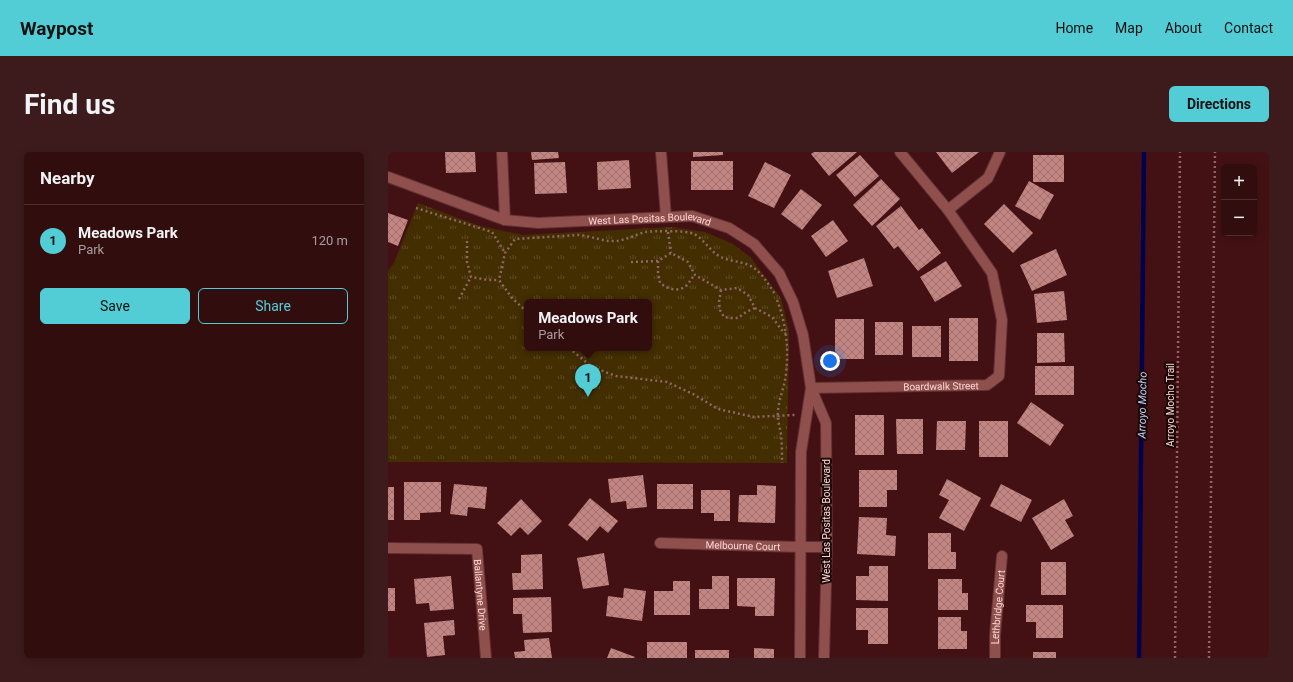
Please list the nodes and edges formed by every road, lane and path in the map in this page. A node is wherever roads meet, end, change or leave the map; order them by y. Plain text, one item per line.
1 (502, 152) edge
2 (660, 152) edge
3 (900, 152) edge
4 (1000, 152) edge
5 (1180, 152) edge
6 (1215, 152) edge
7 (388, 177) edge
8 (416, 208) dead end
9 (948, 210) junction
10 (666, 216) junction
11 (506, 220) junction
12 (668, 232) junction
13 (467, 242) dead end
14 (505, 253) junction
15 (671, 253) junction
16 (658, 261) junction
17 (631, 262) dead end
18 (695, 275) junction
19 (471, 277) junction
20 (499, 280) junction
21 (721, 290) junction
22 (459, 299) dead end
23 (755, 308) junction
24 (524, 309) edge
25 (786, 334) junction
26 (803, 335) junction
27 (573, 351) edge
28 (811, 388) junction
29 (807, 414) junction
30 (777, 416) junction
31 (782, 463) dead end
32 (660, 543) dead end
33 (801, 547) junction
34 (827, 547) junction
35 (388, 548) edge
36 (1002, 556) dead end
37 (486, 658) edge
38 (800, 658) edge
39 (824, 658) edge
40 (995, 658) edge
41 (1175, 658) edge
42 (1209, 658) edge

1 - 11 street
2 - 10 street
3 - 9 street
4 - 9 street
5 - 41 path, Arroyo Mocho Trail
6 - 42 path
7 - 11 street, West Las Positas Boulevard
8 - 14 path
9 - 28 street, Boardwalk Street
10 - 11 street, West Las Positas Boulevard
10 - 12 path
10 - 26 street, West Las Positas Boulevard
12 - 14 path
12 - 15 path
12 - 25 path
13 - 19 path
14 - 20 path
15 - 16 path
15 - 18 path
16 - 17 path
16 - 18 path
18 - 21 path
19 - 20 path
19 - 22 path
20 - 24 path
21 - 23 path
21 - 23 path
23 - 25 path
25 - 26 path
25 - 30 path
26 - 28 street, West Las Positas Boulevard
27 - 30 path
28 - 29 street, West Las Positas Boulevard
28 - 34 street, West Las Positas Boulevard
29 - 30 path
29 - 33 street, West Las Positas Boulevard
30 - 31 path
32 - 33 street, Melbourne Court
33 - 34 street, Melbourne Court
33 - 38 street, West Las Positas Boulevard
34 - 39 street, West Las Positas Boulevard
35 - 37 street, Ballantyne Drive
36 - 40 street, Lethbridge Court

